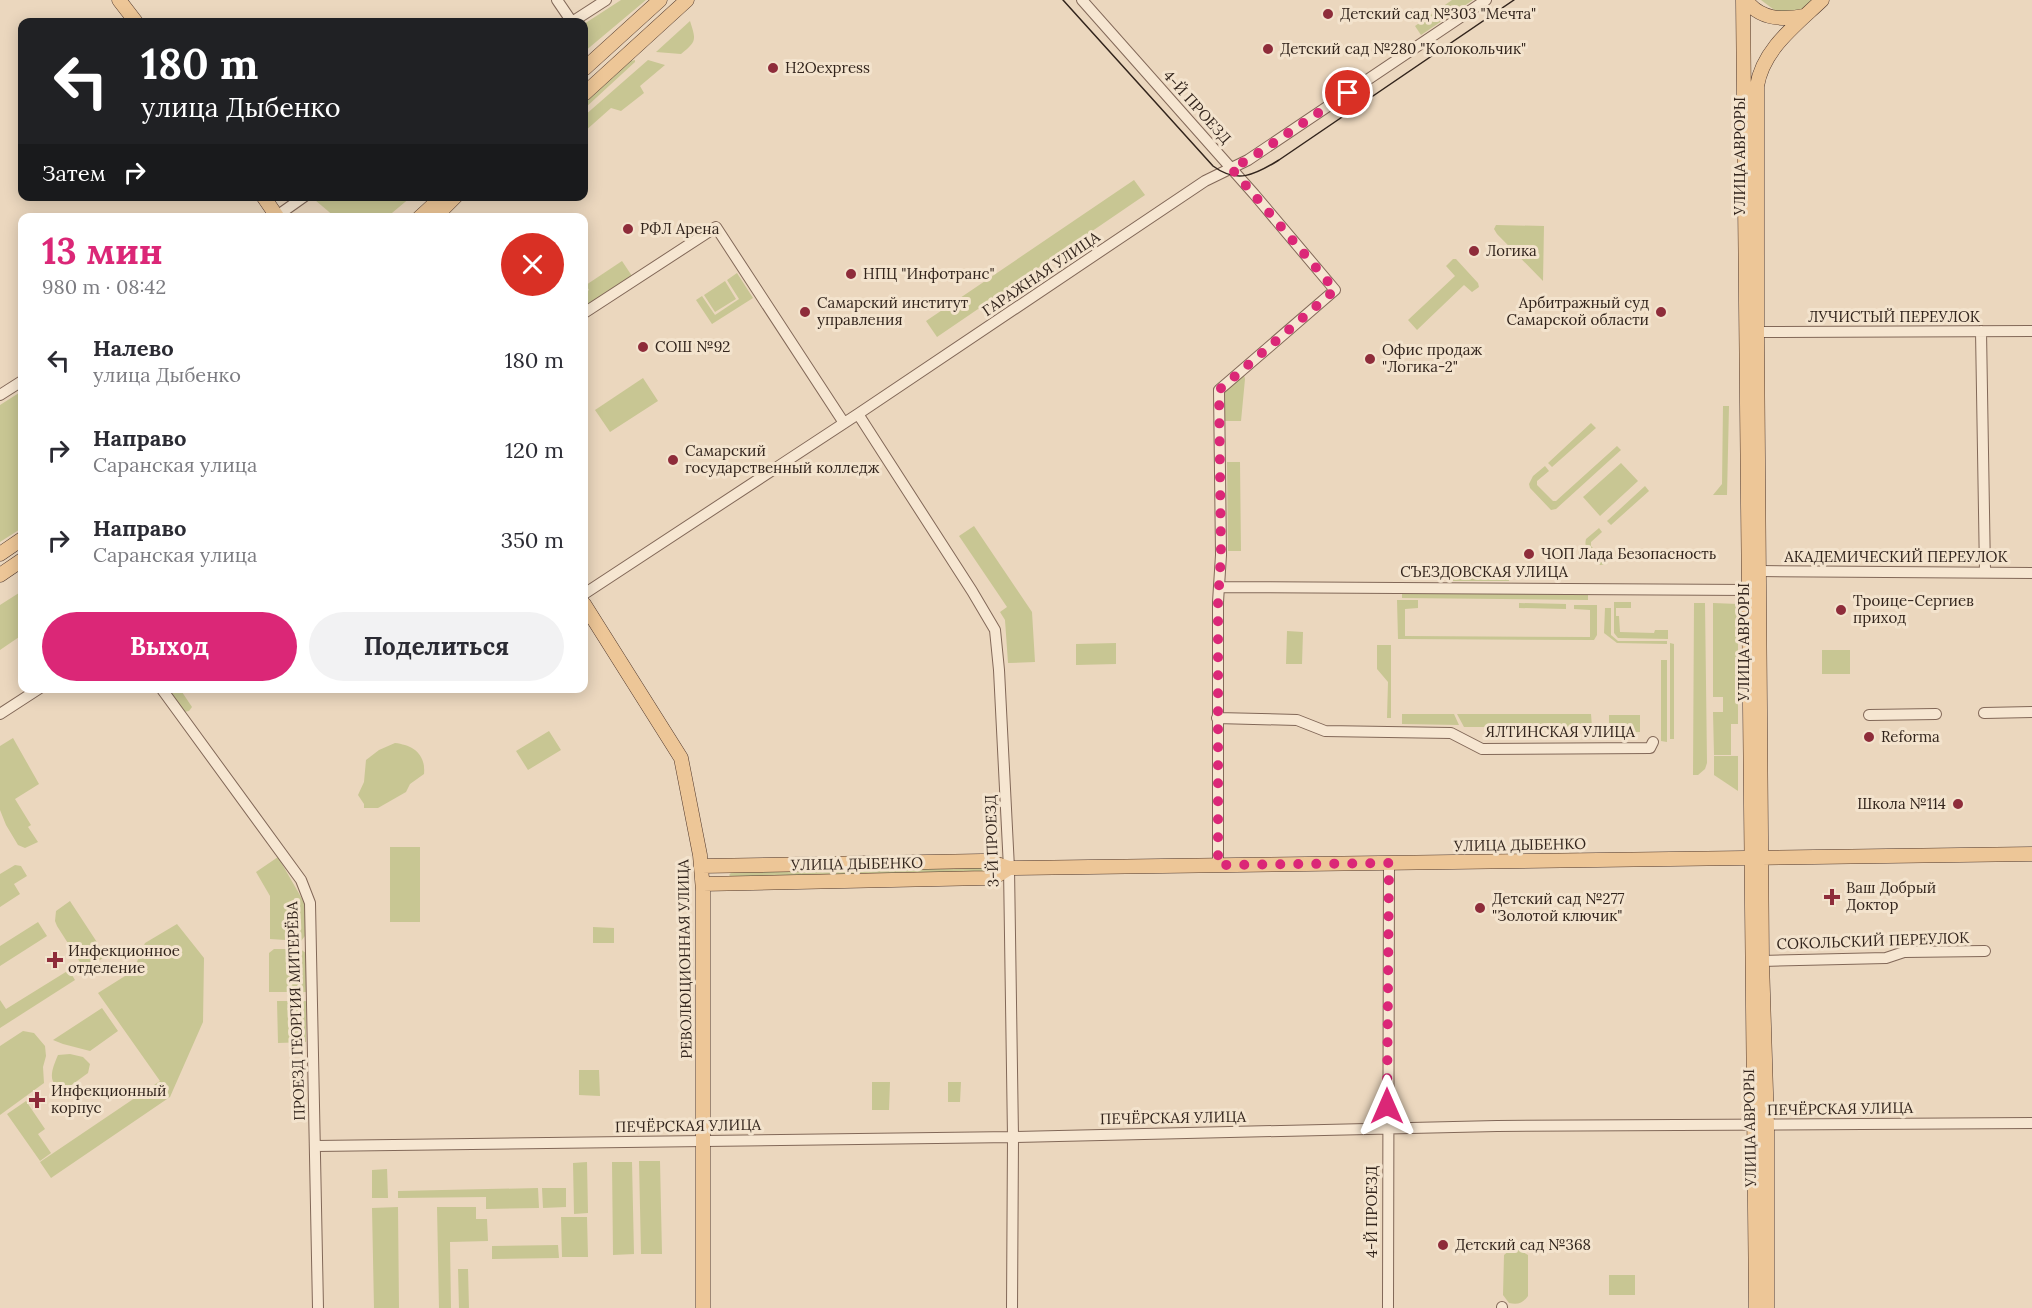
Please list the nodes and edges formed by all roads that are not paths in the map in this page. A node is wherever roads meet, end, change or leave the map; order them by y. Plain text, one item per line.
1 (119, 0) edge
2 (557, 0) edge
3 (606, 0) edge
4 (660, 0) edge
5 (676, 0) edge
6 (687, 0) edge
7 (1082, 0) edge
8 (1486, 0) edge
9 (1745, 0) edge
10 (1821, 1) edge
11 (1804, 16) junction
12 (132, 18) edge
13 (569, 18) edge
14 (578, 18) edge
15 (588, 65) edge
16 (588, 79) edge
17 (588, 90) edge
18 (1231, 168) junction
19 (298, 201) edge
20 (437, 201) edge
21 (451, 201) edge
22 (463, 201) edge
23 (282, 213) edge
24 (424, 213) edge
25 (439, 213) edge
26 (450, 213) edge
27 (588, 310) edge
28 (1981, 331) junction
29 (2032, 331) edge
30 (1757, 332) junction
31 (18, 384) edge
32 (0, 395) edge
33 (858, 414) junction
34 (844, 423) junction
35 (18, 542) edge
36 (18, 553) edge
37 (0, 554) edge
38 (18, 563) edge
39 (0, 564) edge
40 (1760, 571) junction
41 (1985, 572) junction
42 (2032, 573) edge
43 (0, 575) edge
44 (1220, 586) junction
45 (1749, 590) junction
46 (588, 591) edge
47 (588, 610) edge
48 (32, 693) edge
49 (165, 693) edge
50 (2032, 712) edge
51 (1983, 713) dead end
52 (0, 714) edge
53 (1936, 714) dead end
54 (1869, 715) dead end
55 (1217, 718) junction
56 (1653, 742) dead end
57 (2032, 854) edge
58 (1757, 858) junction
59 (994, 863) junction
60 (1389, 863) junction
61 (1218, 865) junction
62 (702, 866) junction
63 (1009, 868) junction
64 (995, 877) junction
65 (703, 884) junction
66 (1985, 951) dead end
67 (1762, 961) junction
68 (2032, 1123) edge
69 (1760, 1124) junction
70 (1387, 1128) junction
71 (1013, 1137) junction
72 (703, 1141) junction
73 (316, 1146) junction
74 (318, 1308) edge
75 (703, 1308) edge
76 (1012, 1308) edge
77 (1388, 1308) edge
78 (1756, 1308) edge
79 (1767, 1308) edge

1 - 12 main road
2 - 13 street
3 - 14 street
4 - 15 main road
5 - 16 main road
6 - 17 main road
7 - 18 street, 4-Й ПРОЕЗД
8 - 18 street, ГАРАЖНАЯ УЛИЦА
9 - 11 main road
9 - 45 main road, УЛИЦА АВРОРЫ
10 - 11 main road, УЛИЦА АВРОРЫ
11 - 30 main road, УЛИЦА АВРОРЫ
18 - 33 street, ГАРАЖНАЯ УЛИЦА
18 - 44 street, 4-Й ПРОЕЗД
19 - 23 street
20 - 24 main road
21 - 25 main road
22 - 26 main road
27 - 34 street
28 - 29 street, ЛУЧИСТЫЙ ПЕРЕУЛОК
28 - 30 street, ЛУЧИСТЫЙ ПЕРЕУЛОК
28 - 41 street
30 - 40 main road, УЛИЦА АВРОРЫ
31 - 32 street
33 - 34 street, ГАРАЖНАЯ УЛИЦА
33 - 63 street, 3-Й ПРОЕЗД
34 - 46 street, ГАРАЖНАЯ УЛИЦА
35 - 37 main road
36 - 39 main road
38 - 43 main road
40 - 41 street, АКАДЕМИЧЕСКИЙ ПЕРЕУЛОК
40 - 58 main road, УЛИЦА АВРОРЫ
41 - 42 street, АКАДЕМИЧЕСКИЙ ПЕРЕУЛОК
44 - 45 street, СЪЕЗДОВСКАЯ УЛИЦА
44 - 55 street
45 - 58 main road, УЛИЦА АВРОРЫ
47 - 62 main road, РЕВОЛЮЦИОННАЯ УЛИЦА
48 - 52 street
49 - 73 street, ПРОЕЗД ГЕОРГИЯ МИТЕРЁВА
50 - 51 street
53 - 54 street
55 - 56 street, ЯЛТИНСКАЯ УЛИЦА
55 - 61 street
57 - 58 main road, УЛИЦА ДЫБЕНКО
58 - 60 main road, УЛИЦА ДЫБЕНКО
58 - 67 main road, УЛИЦА АВРОРЫ
58 - 69 main road, УЛИЦА АВРОРЫ
59 - 62 main road, УЛИЦА ДЫБЕНКО
59 - 63 main road, УЛИЦА ДЫБЕНКО
59 - 64 street
60 - 61 main road, УЛИЦА ДЫБЕНКО
60 - 70 street, 4-Й ПРОЕЗД
61 - 63 main road, УЛИЦА ДЫБЕНКО
62 - 65 main road, РЕВОЛЮЦИОННАЯ УЛИЦА
63 - 64 main road
63 - 71 street, 3-Й ПРОЕЗД
64 - 65 main road, УЛИЦА ДЫБЕНКО
65 - 72 main road, РЕВОЛЮЦИОННАЯ УЛИЦА
66 - 67 street, СОКОЛЬСКИЙ ПЕРЕУЛОК
67 - 69 main road, УЛИЦА АВРОРЫ
68 - 69 street, ПЕЧЁРСКАЯ УЛИЦА
69 - 70 street, ПЕЧЁРСКАЯ УЛИЦА
69 - 78 main road, УЛИЦА АВРОРЫ
69 - 79 main road, УЛИЦА АВРОРЫ
70 - 71 street, ПЕЧЁРСКАЯ УЛИЦА
70 - 77 street, 4-Й ПРОЕЗД
71 - 72 street, ПЕЧЁРСКАЯ УЛИЦА
71 - 76 street, 3-Й ПРОЕЗД
72 - 73 street, ПЕЧЁРСКАЯ УЛИЦА
72 - 75 main road, РЕВОЛЮЦИОННАЯ УЛИЦА
73 - 74 street, ПРОЕЗД ГЕОРГИЯ МИТЕРЁВА

